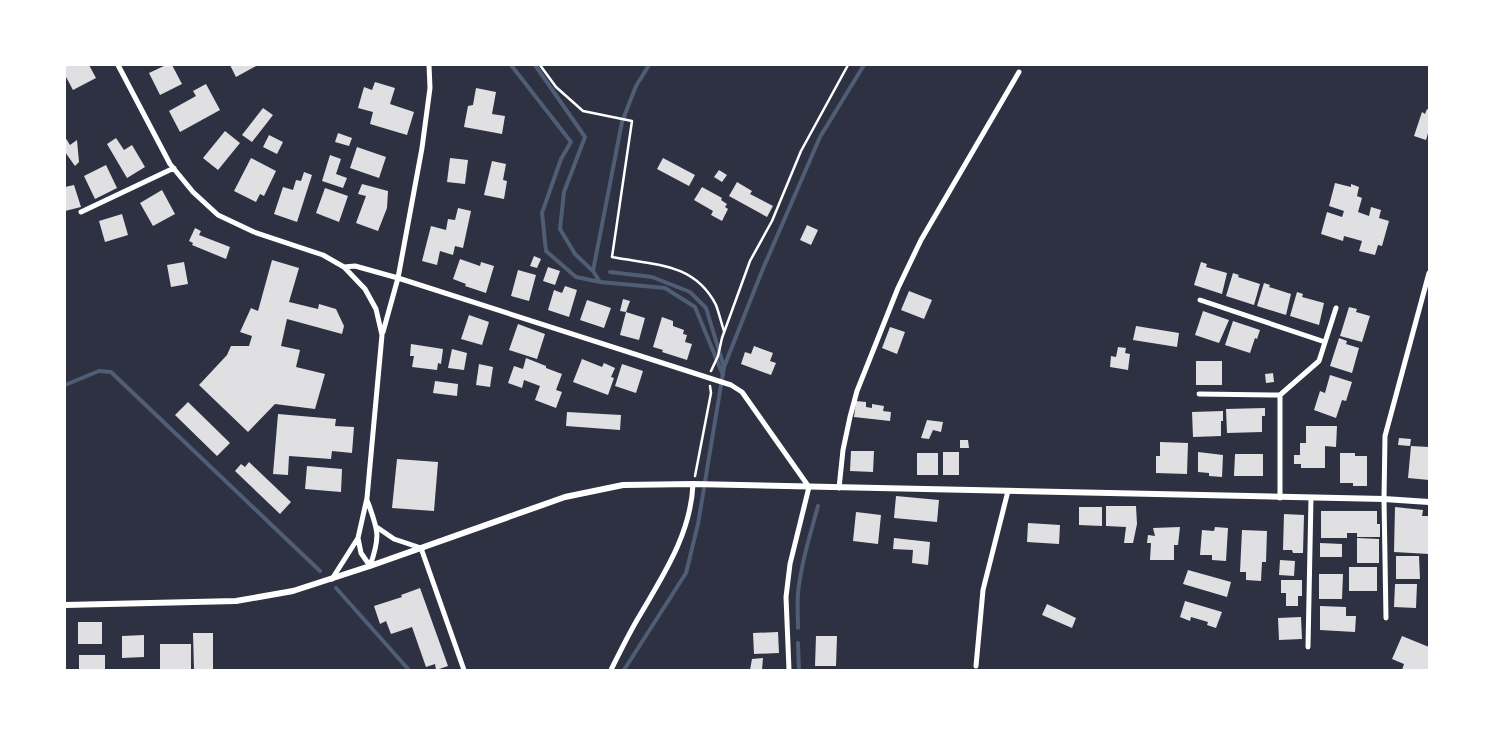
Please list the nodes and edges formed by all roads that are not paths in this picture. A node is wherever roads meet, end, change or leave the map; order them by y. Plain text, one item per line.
1 (118, 65) edge
2 (429, 65) edge
3 (1018, 72) dead end
4 (174, 168) junction
5 (81, 212) dead end
6 (344, 268) junction
7 (1429, 273) edge
8 (398, 278) junction
9 (1200, 300) dead end
10 (1336, 308) dead end
11 (382, 335) junction
12 (1325, 342) junction
13 (1198, 394) dead end
14 (1280, 395) junction
15 (693, 484) junction
16 (809, 487) junction
17 (839, 488) junction
18 (1008, 491) junction
19 (367, 498) junction
20 (1280, 498) junction
21 (1310, 498) junction
22 (1384, 499) junction
23 (1429, 502) edge
24 (378, 528) junction
25 (358, 538) junction
26 (420, 548) junction
27 (370, 566) junction
28 (332, 579) junction
29 (65, 605) edge
30 (1386, 618) dead end
31 (1308, 647) dead end
32 (976, 666) dead end
33 (464, 670) edge
34 (611, 670) edge
35 (789, 670) edge

1 - 4 street
2 - 8 street
3 - 17 street
4 - 5 street
4 - 6 street
6 - 8 street
6 - 11 street
7 - 22 street
8 - 11 street
8 - 16 street
9 - 12 street
10 - 12 street
11 - 19 street
12 - 14 street
13 - 14 street
14 - 20 street
15 - 16 street
15 - 26 street
15 - 34 street
16 - 17 street
16 - 35 street
17 - 18 street
18 - 20 street
18 - 32 street
19 - 24 street
19 - 25 street
20 - 21 street
21 - 22 street
21 - 31 street
22 - 23 street
22 - 30 street
24 - 26 street
24 - 27 street
25 - 27 street
25 - 28 street
26 - 27 street
26 - 33 street
27 - 28 street
28 - 29 street

